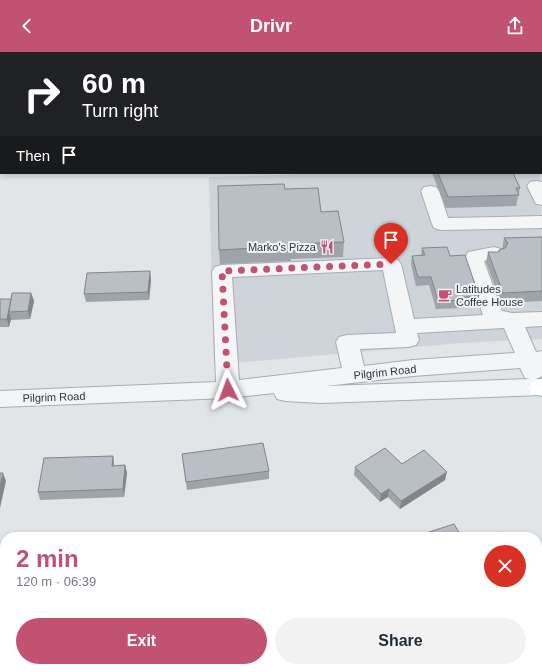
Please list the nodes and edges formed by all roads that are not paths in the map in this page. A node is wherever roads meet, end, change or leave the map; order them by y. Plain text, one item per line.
1 (430, 191) dead end
2 (542, 222) edge
3 (494, 253) edge
4 (542, 319) edge
5 (512, 320) junction
6 (405, 327) junction
7 (535, 360) edge
8 (355, 375) junction
9 (541, 388) edge
10 (228, 390) junction
11 (0, 399) edge

1 - 2 street
3 - 5 street
4 - 5 street
5 - 6 street
5 - 7 street
6 - 8 street
6 - 10 street
7 - 8 street, Pilgrim Road
7 - 9 street
8 - 10 street, Pilgrim Road
9 - 10 street, Pilgrim Road
10 - 11 street, Pilgrim Road

